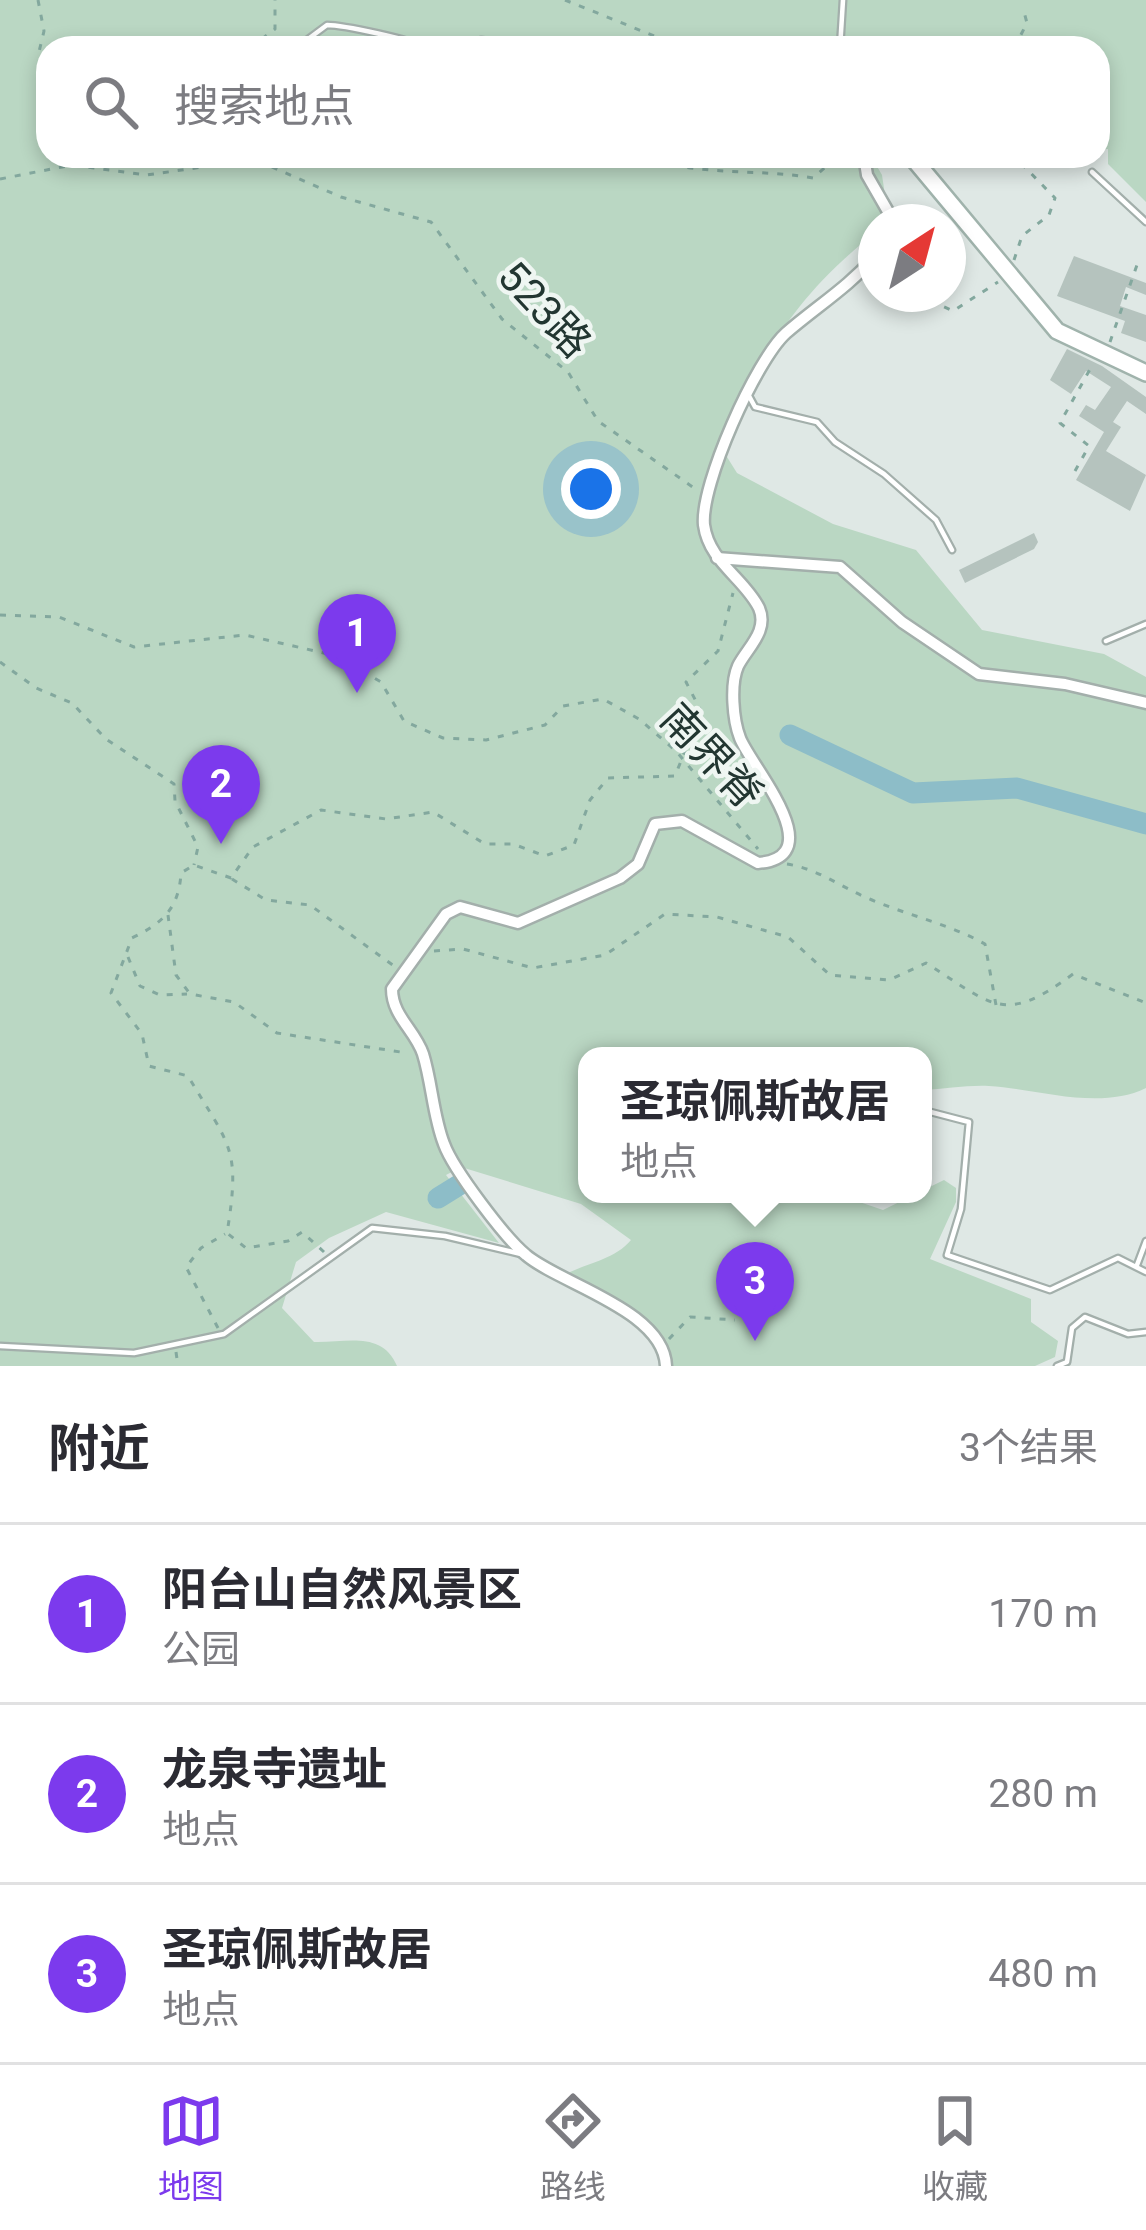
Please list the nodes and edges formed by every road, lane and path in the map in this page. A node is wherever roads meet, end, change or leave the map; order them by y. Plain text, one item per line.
1 (38, 0) edge
2 (275, 0) edge
3 (565, 0) edge
4 (843, 0) edge
5 (1024, 12) dead end
6 (43, 36) edge
7 (266, 36) edge
8 (312, 36) edge
9 (382, 36) edge
10 (654, 36) edge
11 (841, 36) edge
12 (1020, 36) edge
13 (57, 168) edge
14 (94, 168) edge
15 (193, 168) edge
16 (274, 168) edge
17 (672, 168) edge
18 (760, 168) edge
19 (760, 168) edge
20 (824, 168) edge
21 (866, 168) edge
22 (921, 168) edge
23 (1025, 168) edge
24 (175, 170) joint
25 (1092, 172) dead end
26 (0, 179) edge
27 (884, 204) edge
28 (1146, 221) edge
29 (1137, 265) dead end
30 (858, 274) edge
31 (1007, 274) junction
32 (966, 302) edge
33 (1102, 353) junction
34 (1146, 373) edge
35 (749, 396) junction
36 (1075, 471) dead end
37 (704, 502) junction
38 (952, 550) dead end
39 (717, 558) junction
40 (735, 583) junction
41 (0, 615) edge
42 (1146, 624) edge
43 (1106, 641) dead end
44 (0, 662) edge
45 (1146, 703) edge
46 (682, 761) junction
47 (771, 862) junction
48 (194, 865) junction
49 (231, 878) junction
50 (168, 913) junction
51 (421, 952) junction
52 (127, 956) junction
53 (405, 977) junction
54 (190, 994) junction
55 (1146, 1003) edge
56 (996, 1005) junction
57 (424, 1057) junction
58 (932, 1112) edge
59 (227, 1233) junction
60 (1146, 1241) edge
61 (526, 1256) junction
62 (329, 1258) junction
63 (1137, 1264) junction
64 (1146, 1272) edge
65 (735, 1320) dead end
66 (1146, 1332) edge
67 (213, 1336) junction
68 (177, 1344) junction
69 (0, 1346) edge
70 (666, 1362) edge
71 (178, 1366) edge
72 (1057, 1366) edge

1 - 6 path
2 - 7 path
3 - 10 path
4 - 11 lane
5 - 12 path
8 - 9 lane
13 - 26 path
14 - 24 path
15 - 24 path
16 - 37 path, 523路
17 - 18 path
19 - 20 path
21 - 27 street
22 - 31 street
23 - 31 path
25 - 28 lane
29 - 33 path
30 - 35 street
31 - 32 path
31 - 33 street
33 - 34 street
33 - 36 path
35 - 37 street
35 - 38 lane
37 - 39 street
39 - 40 street
39 - 45 street
40 - 46 path
40 - 47 street
41 - 46 path, 南界脊
42 - 43 lane
44 - 48 path
46 - 47 path, 南界脊
46 - 49 path
47 - 51 street
47 - 56 path, 南界脊
48 - 49 path
48 - 50 path
49 - 53 path
50 - 52 path
50 - 54 path
51 - 53 street
51 - 56 path
52 - 54 path
52 - 59 path
53 - 57 street
54 - 57 path
55 - 56 path
57 - 61 street
58 - 63 lane
59 - 62 path
59 - 67 path
60 - 63 lane
61 - 62 lane
61 - 70 street
62 - 67 lane
63 - 64 lane
65 - 70 path
66 - 72 lane
67 - 68 lane
68 - 69 lane
68 - 71 path

